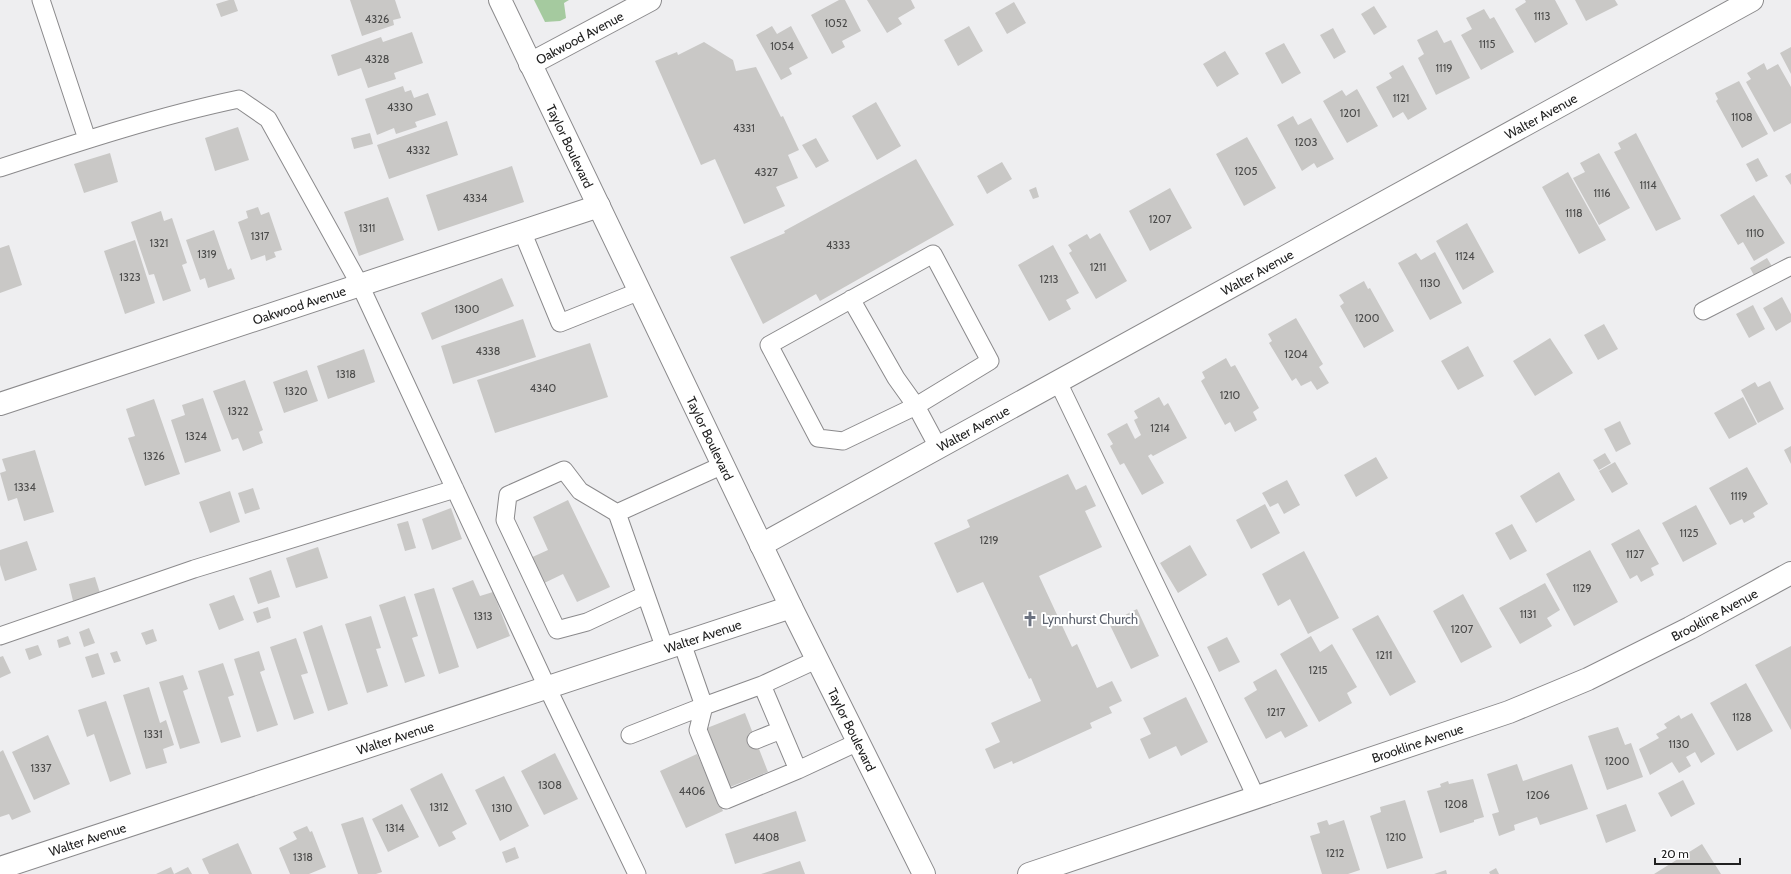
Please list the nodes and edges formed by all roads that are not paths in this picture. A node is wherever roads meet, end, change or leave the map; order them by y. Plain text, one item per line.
1 (40, 0) edge
2 (500, 0) edge
3 (650, 0) edge
4 (1752, 0) edge
5 (530, 64) junction
6 (87, 139) junction
7 (0, 168) edge
8 (599, 206) junction
9 (522, 231) junction
10 (1791, 266) edge
11 (360, 285) junction
12 (640, 291) junction
13 (851, 299) junction
14 (1703, 311) dead end
15 (1058, 382) junction
16 (0, 404) edge
17 (916, 406) junction
18 (938, 447) junction
19 (723, 465) junction
20 (455, 489) junction
21 (617, 513) junction
22 (761, 545) junction
23 (1791, 573) edge
24 (645, 595) junction
25 (790, 608) junction
26 (0, 636) edge
27 (674, 646) junction
28 (816, 660) junction
29 (762, 685) junction
30 (547, 688) junction
31 (704, 706) junction
32 (781, 730) junction
33 (630, 735) dead end
34 (756, 740) dead end
35 (858, 742) junction
36 (798, 770) junction
37 (1256, 798) junction
38 (0, 868) edge
39 (1038, 873) edge
40 (637, 874) edge
41 (924, 874) edge

1 - 6 lane
2 - 5 street, Taylor Boulevard
3 - 5 street, Oakwood Avenue
4 - 15 street, Walter Avenue
5 - 8 street, Taylor Boulevard
6 - 7 lane
6 - 11 lane
8 - 9 street, Oakwood Avenue
8 - 12 street, Taylor Boulevard
9 - 11 street, Oakwood Avenue
9 - 12 lane
10 - 14 lane
11 - 16 street, Oakwood Avenue
11 - 20 lane
12 - 19 street, Taylor Boulevard
13 - 17 lane
13 - 17 lane
13 - 17 lane
15 - 18 street, Walter Avenue
15 - 37 lane
17 - 18 lane
18 - 22 street, Walter Avenue
19 - 21 lane
19 - 22 street, Taylor Boulevard
20 - 26 lane
20 - 30 lane
21 - 24 lane
21 - 24 lane
22 - 25 street, Taylor Boulevard
23 - 37 street, Brookline Avenue
24 - 27 lane
25 - 27 street, Walter Avenue
25 - 28 street, Taylor Boulevard
27 - 30 street, Walter Avenue
27 - 31 lane
28 - 29 lane
28 - 35 street, Taylor Boulevard
29 - 31 lane
29 - 32 lane
30 - 38 street, Walter Avenue
30 - 40 lane
31 - 33 lane
31 - 36 lane
32 - 34 lane
32 - 36 lane
35 - 36 lane
35 - 41 street, Taylor Boulevard
37 - 39 street, Brookline Avenue

